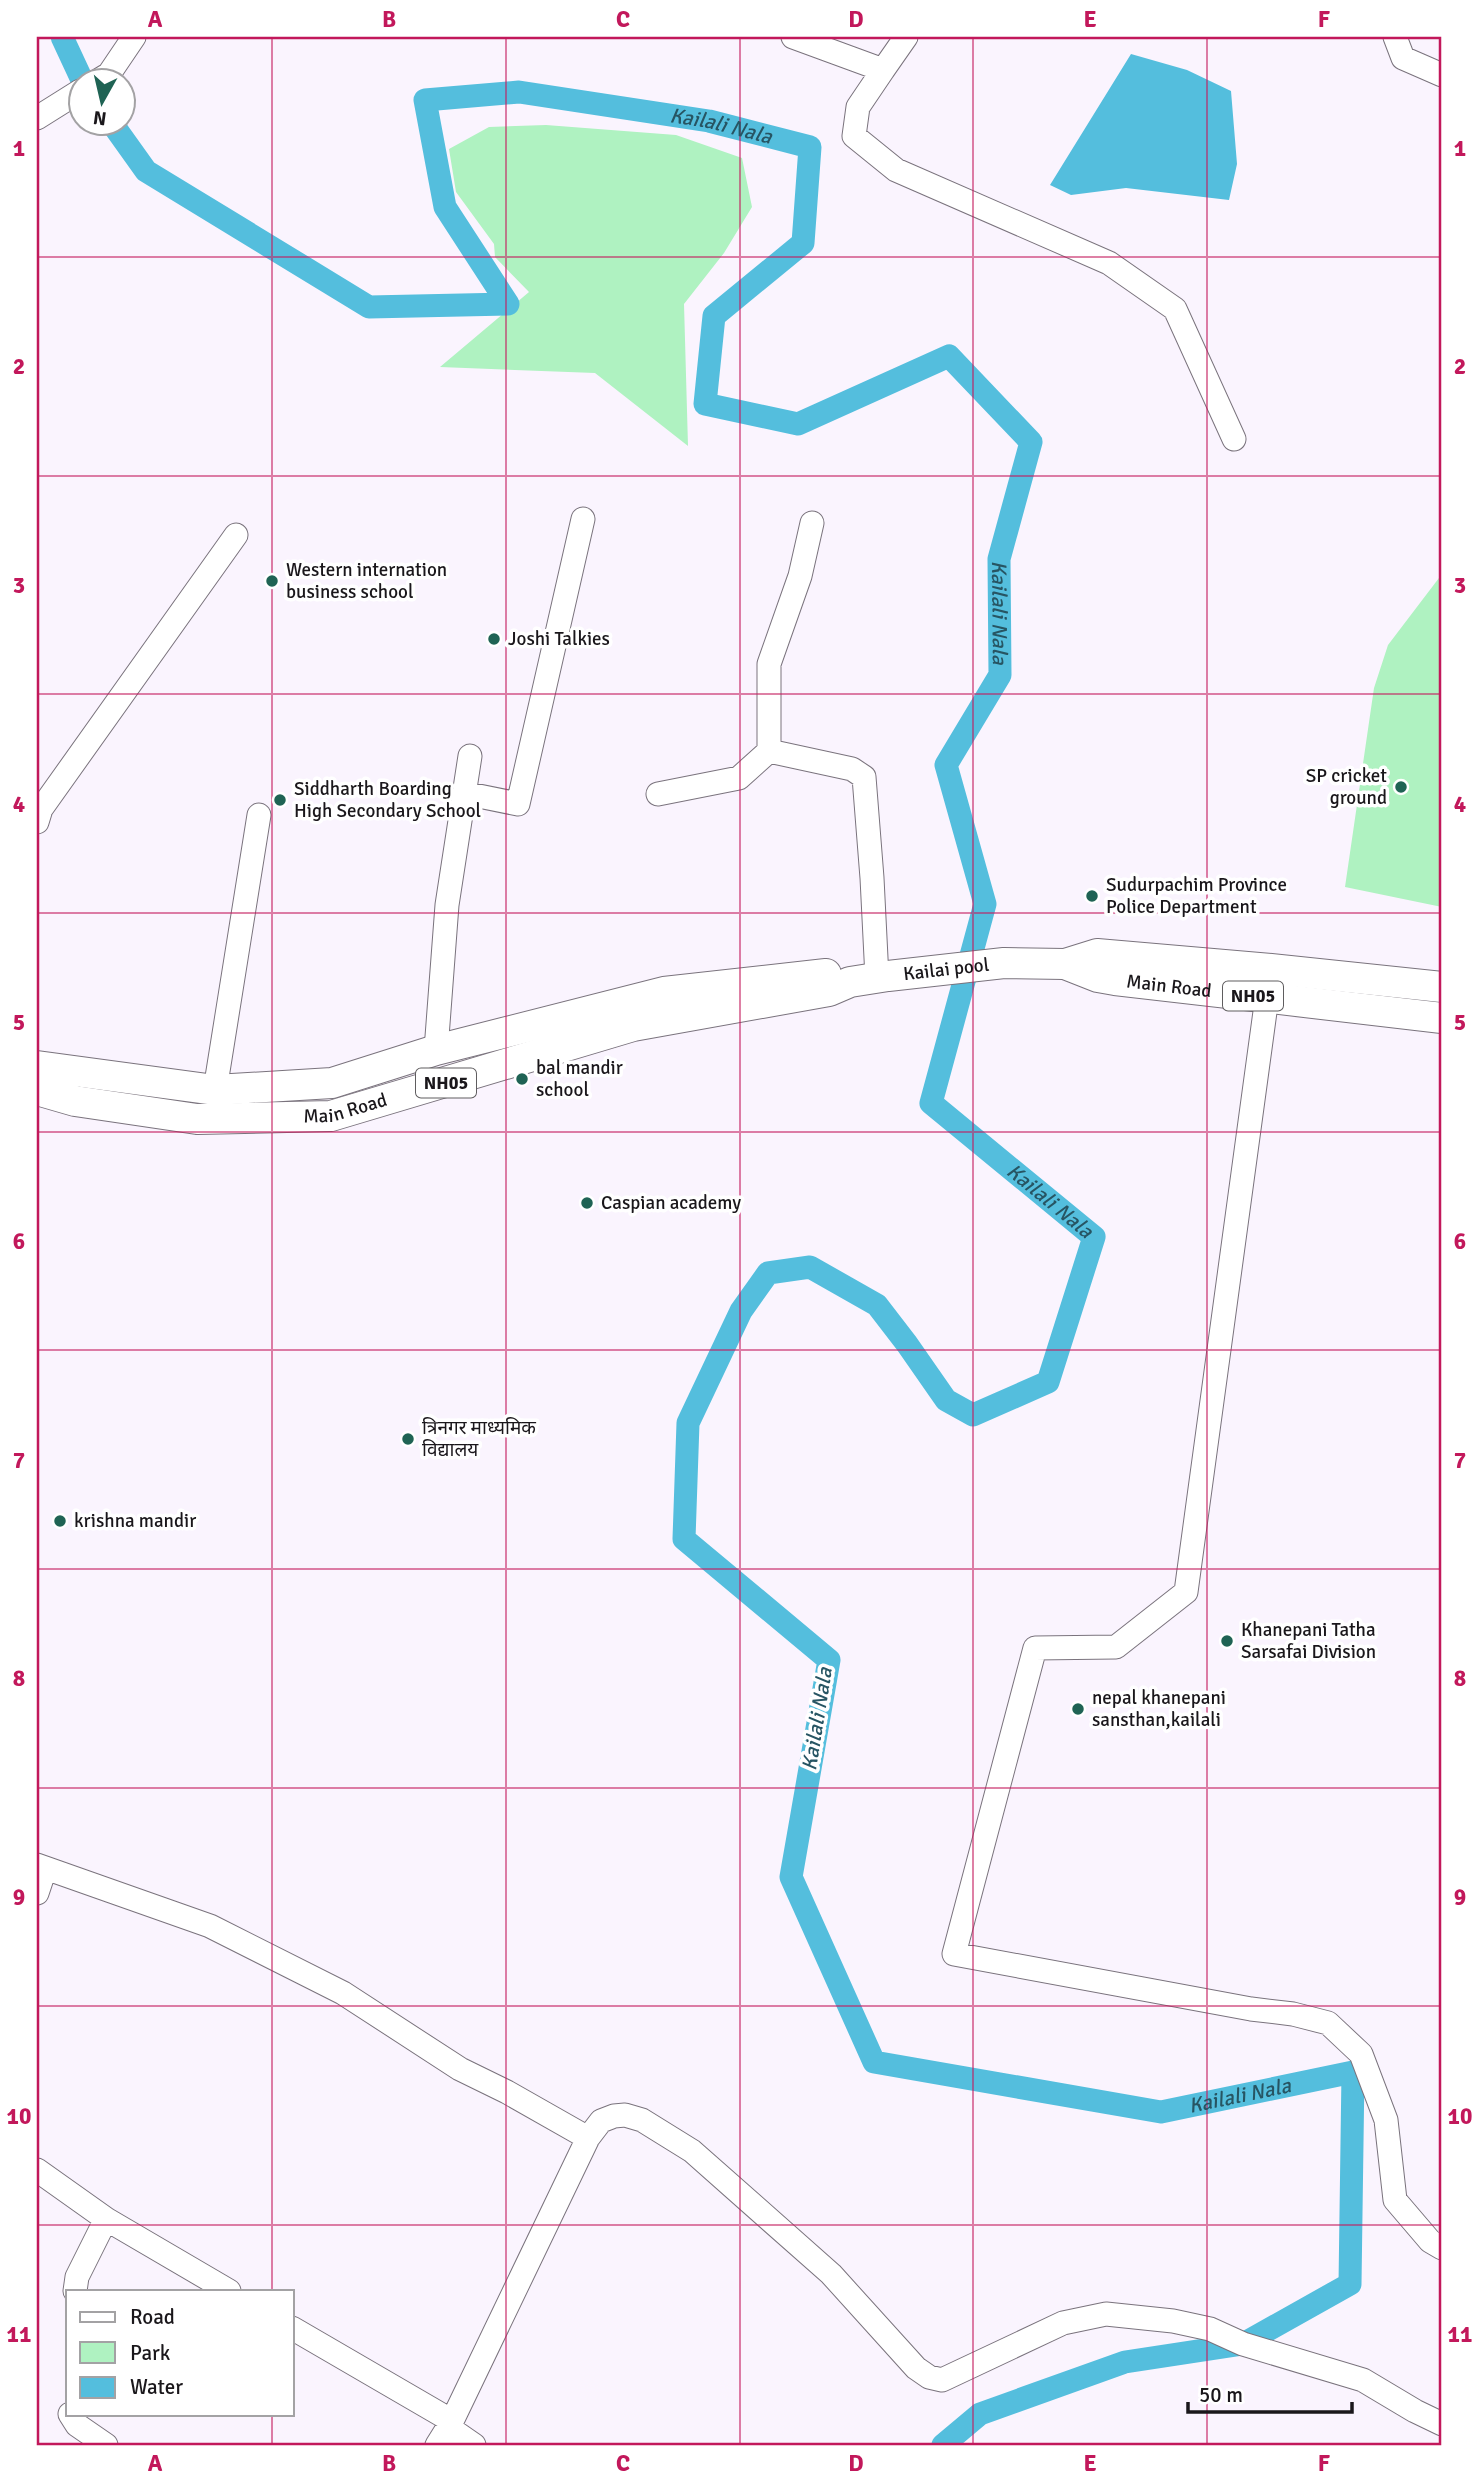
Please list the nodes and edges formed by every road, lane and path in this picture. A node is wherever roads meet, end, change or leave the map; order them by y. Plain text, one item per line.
1 (134, 37) edge
2 (793, 37) edge
3 (906, 37) edge
4 (1395, 37) edge
5 (112, 66) edge
6 (883, 70) junction
7 (1442, 75) edge
8 (66, 100) edge
9 (37, 118) edge
10 (1234, 439) dead end
11 (583, 519) dead end
12 (812, 523) dead end
13 (236, 535) dead end
14 (769, 751) junction
15 (470, 756) dead end
16 (464, 793) junction
17 (658, 794) dead end
18 (259, 815) dead end
19 (37, 822) edge
20 (1004, 963) joint
21 (1065, 964) junction
22 (872, 979) junction
23 (1442, 987) edge
24 (1267, 997) junction
25 (1442, 1018) edge
26 (436, 1050) junction
27 (37, 1066) edge
28 (37, 1090) edge
29 (215, 1090) junction
30 (41, 1867) edge
31 (37, 1893) edge
32 (588, 2138) junction
33 (37, 2170) edge
34 (106, 2219) junction
35 (1442, 2248) edge
36 (75, 2290) edge
37 (227, 2290) edge
38 (294, 2329) edge
39 (72, 2416) edge
40 (1442, 2424) edge
41 (445, 2431) edge
42 (106, 2445) edge
43 (474, 2445) edge

1 - 5 street
2 - 6 street
3 - 6 street
4 - 7 street
6 - 10 street
8 - 9 street
11 - 16 street
12 - 14 street
13 - 19 street
14 - 17 street
14 - 22 street
15 - 16 street
16 - 26 street
18 - 29 street
20 - 21 main road, Main Road / NH05
20 - 22 main road, Kailai pool / NH05
21 - 23 main road, Main Road / NH05
21 - 24 main road, Main Road / NH05
22 - 26 main road, Main Road / NH05
22 - 28 main road, Main Road / NH05
24 - 25 main road, Main Road / NH05
24 - 35 street
26 - 29 main road, Main Road / NH05
27 - 29 main road, Main Road / NH05
30 - 31 street
30 - 32 street
32 - 40 street
32 - 41 street
33 - 34 street
34 - 36 street
34 - 37 street
38 - 41 street
39 - 42 street
41 - 43 street

